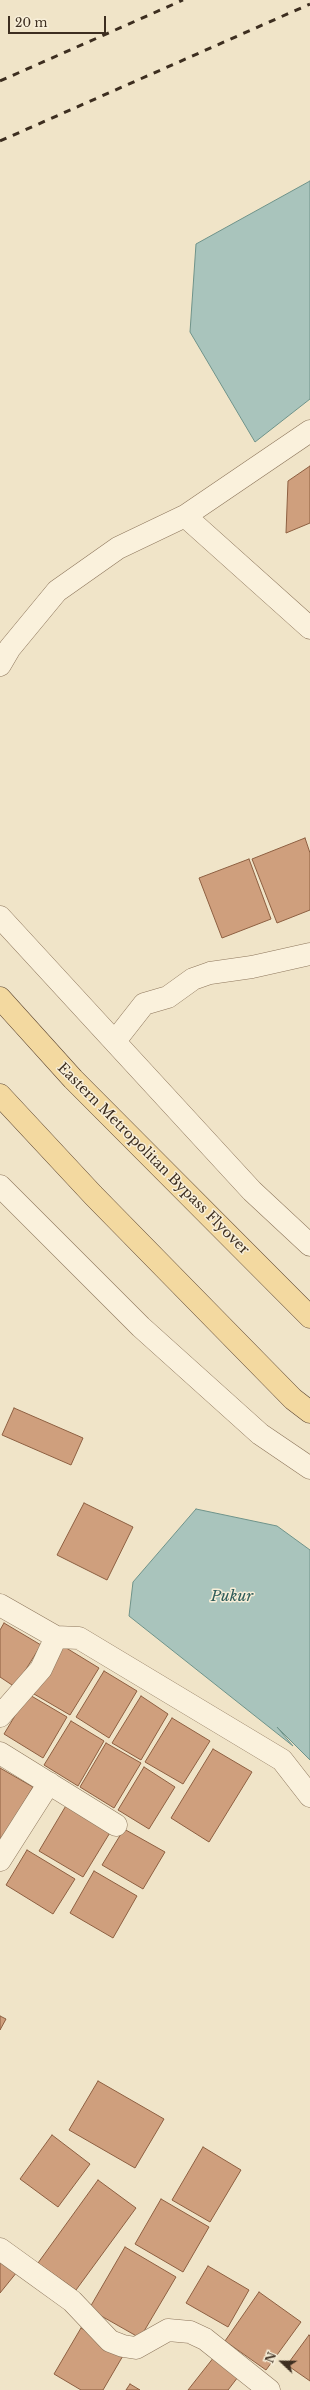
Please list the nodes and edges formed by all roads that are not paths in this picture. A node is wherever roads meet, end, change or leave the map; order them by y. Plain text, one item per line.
1 (310, 431) edge
2 (185, 516) junction
3 (310, 628) edge
4 (0, 665) edge
5 (0, 917) edge
6 (310, 954) edge
7 (0, 998) edge
8 (115, 1041) junction
9 (0, 1095) edge
10 (0, 1186) edge
11 (310, 1245) edge
12 (310, 1317) edge
13 (310, 1412) edge
14 (310, 1468) edge
15 (0, 1604) edge
16 (56, 1638) junction
17 (0, 1716) edge
18 (0, 1753) edge
19 (49, 1783) junction
20 (310, 1796) edge
21 (116, 1825) dead end
22 (0, 1860) edge
23 (0, 2249) edge
24 (269, 2390) edge

1 - 2 street
2 - 3 street
2 - 4 street
5 - 8 street
6 - 8 street
7 - 12 main road, Eastern Metropolitan Bypass Flyover
8 - 11 street
9 - 13 main road
10 - 14 street
15 - 16 street
16 - 17 street
16 - 20 street
18 - 19 street
19 - 21 street
19 - 22 street
23 - 24 street

